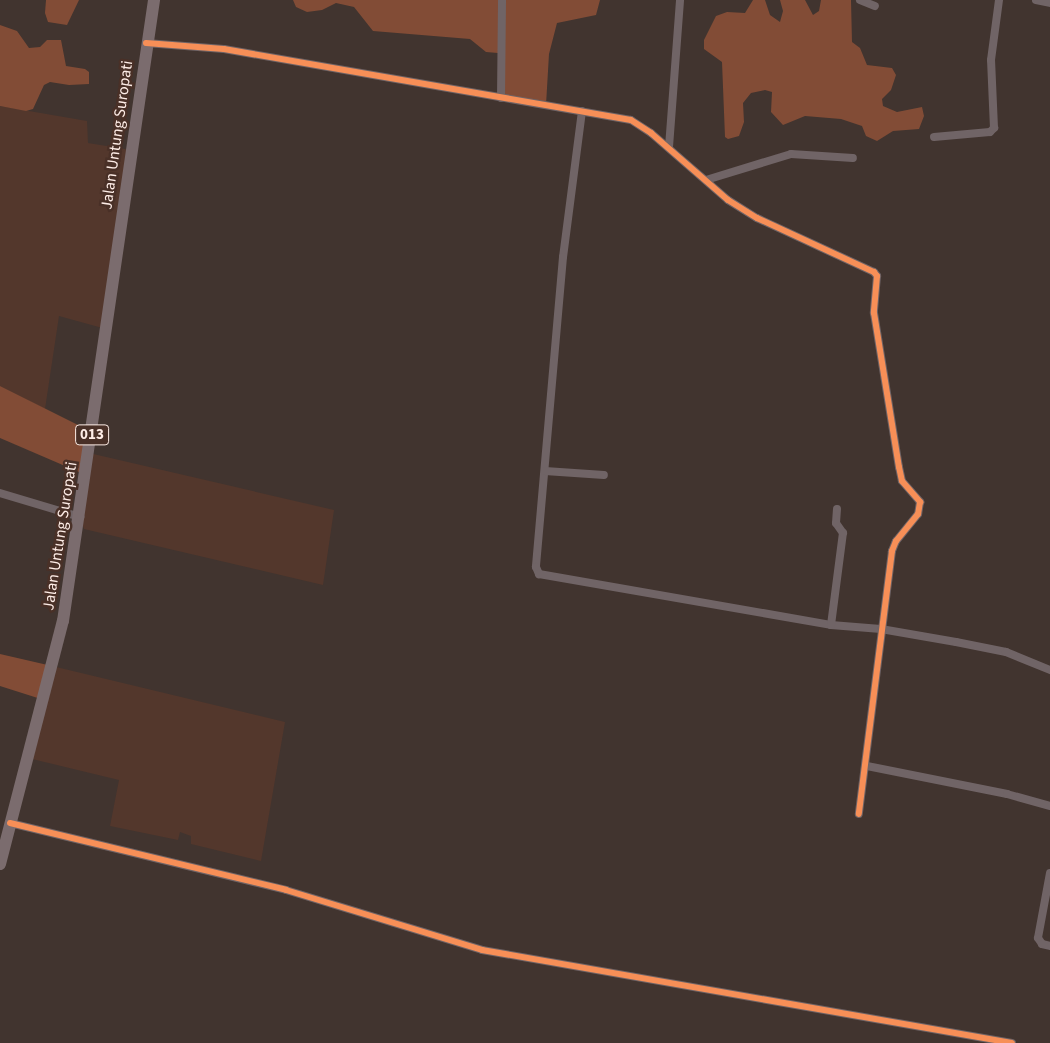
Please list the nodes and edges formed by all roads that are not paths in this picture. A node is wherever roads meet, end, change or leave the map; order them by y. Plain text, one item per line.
1 (154, 0) edge
2 (502, 0) edge
3 (680, 0) edge
4 (860, 0) edge
5 (999, 0) edge
6 (1036, 0) edge
7 (1050, 3) edge
8 (875, 6) dead end
9 (146, 43) junction
10 (502, 98) junction
11 (582, 111) junction
12 (934, 137) dead end
13 (669, 148) junction
14 (853, 158) dead end
15 (706, 180) junction
16 (546, 471) junction
17 (604, 475) dead end
18 (0, 493) edge
19 (837, 509) dead end
20 (80, 517) junction
21 (831, 625) junction
22 (881, 629) junction
23 (1050, 670) edge
24 (867, 766) junction
25 (1050, 806) edge
26 (859, 814) dead end
27 (10, 824) junction
28 (0, 864) edge
29 (1050, 873) edge
30 (1050, 946) edge
31 (1012, 1043) edge

1 - 9 main road, Jalan Untung Suropati / 013
2 - 10 street
3 - 13 street
4 - 8 street
5 - 12 street
6 - 7 street
9 - 10 street
9 - 20 main road, Jalan Untung Suropati / 013
10 - 11 street
11 - 13 street
11 - 16 street
13 - 15 street
14 - 15 street
15 - 22 street
16 - 17 street
16 - 21 street
18 - 20 street
19 - 21 street
20 - 27 main road, Jalan Untung Suropati / 013
21 - 22 street
22 - 23 street
22 - 24 street
24 - 25 street
24 - 26 street
27 - 28 main road, Jalan Untung Suropati / 013
27 - 31 street
29 - 30 street

